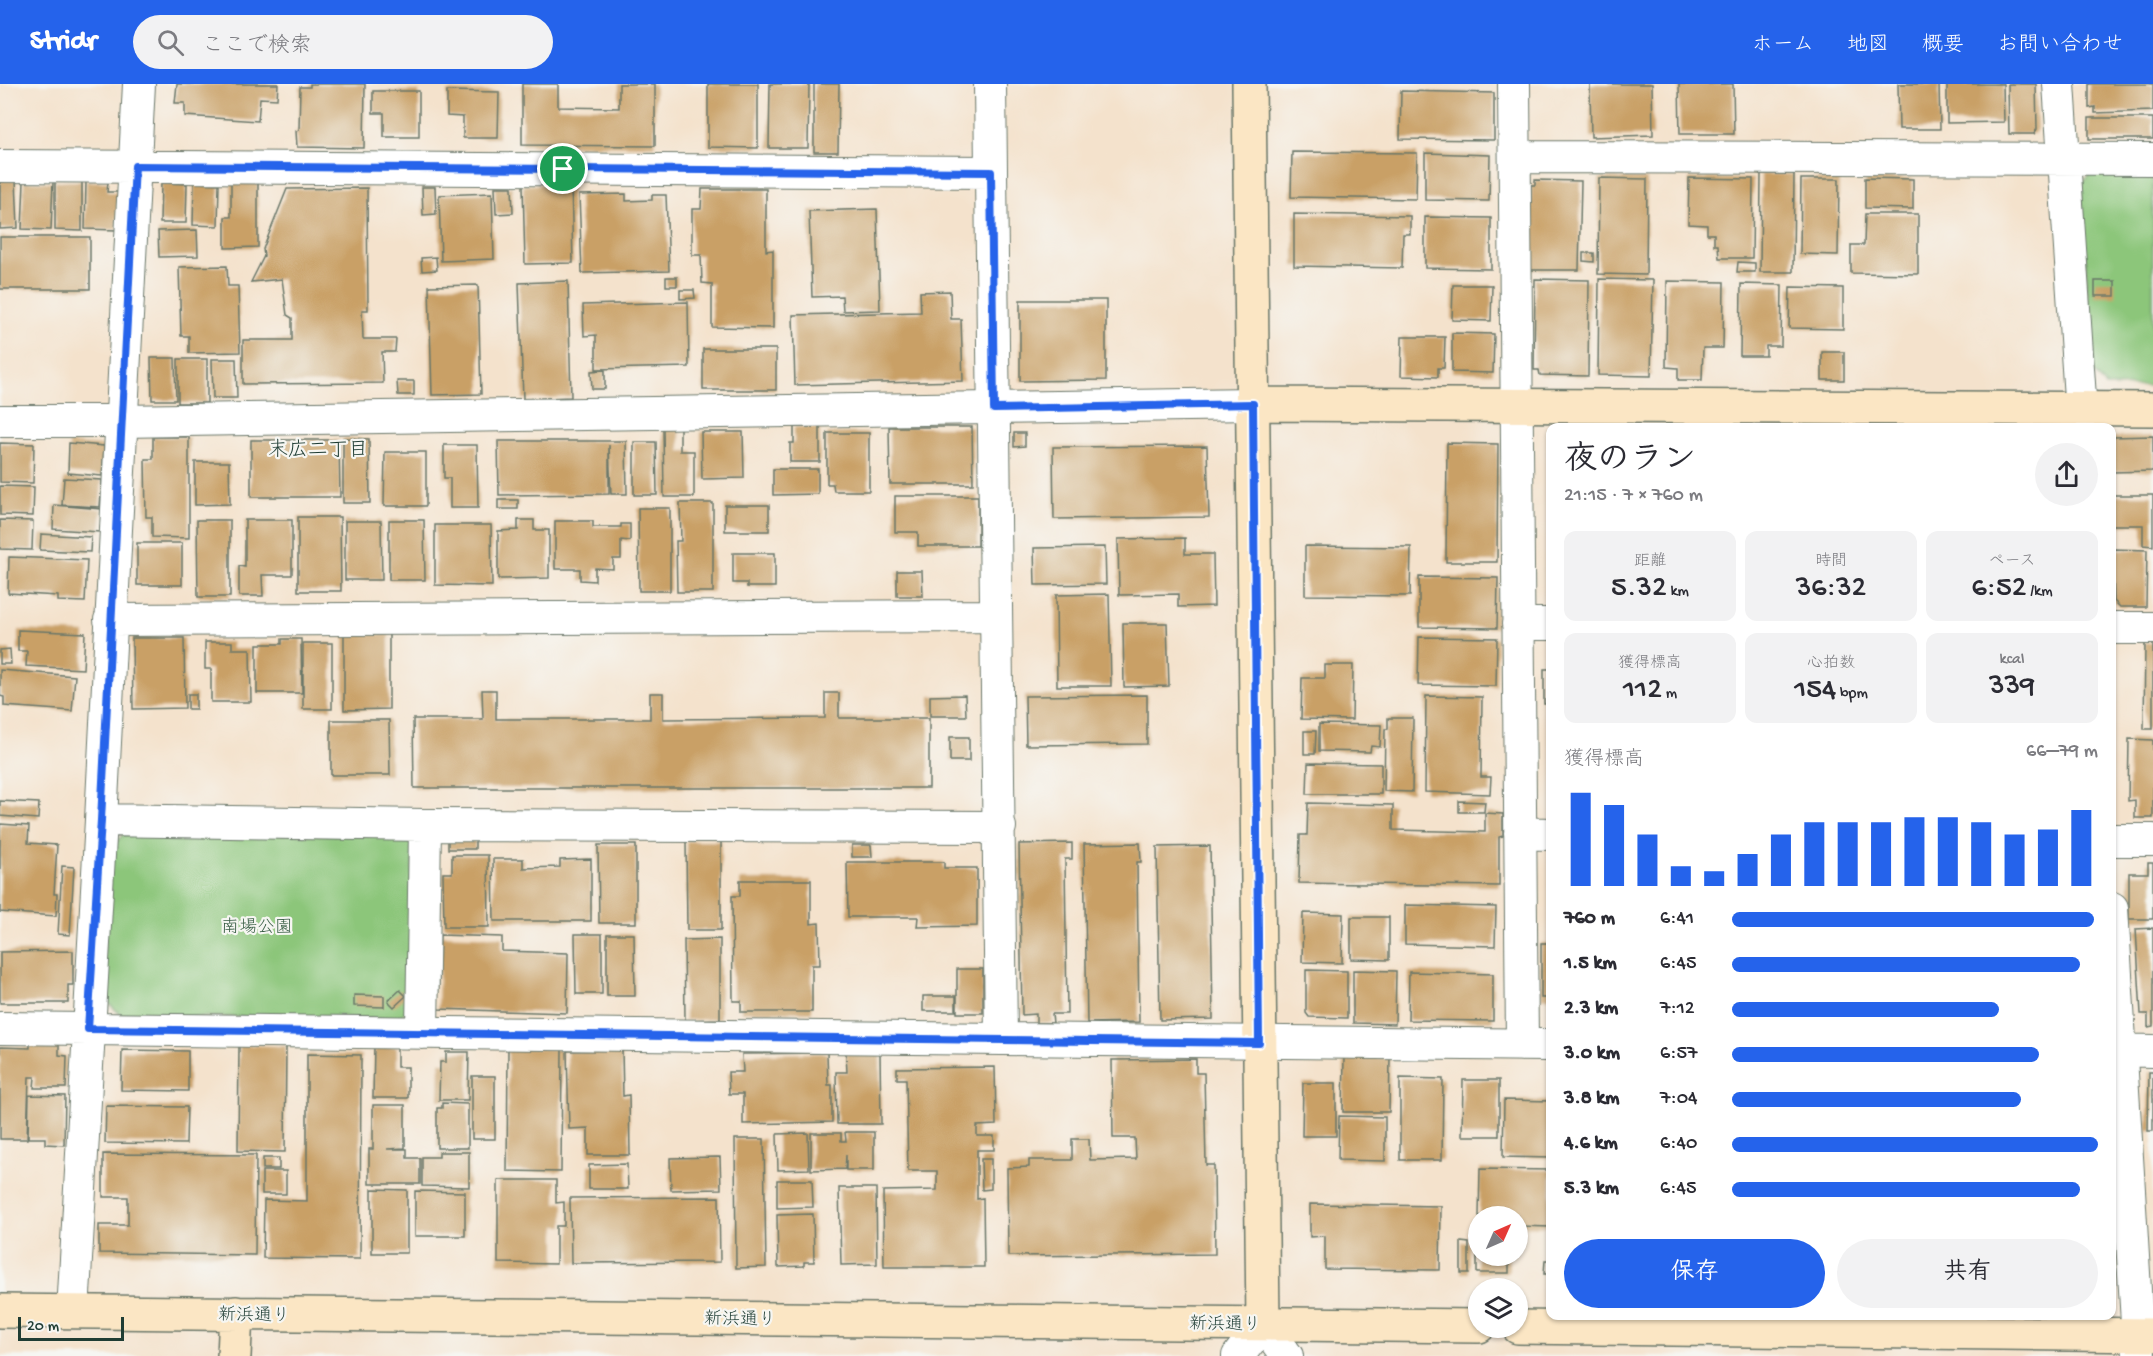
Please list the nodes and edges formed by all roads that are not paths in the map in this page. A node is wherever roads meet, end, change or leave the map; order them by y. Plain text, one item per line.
1 (139, 84) edge
2 (990, 84) edge
3 (1249, 84) edge
4 (1514, 84) edge
5 (2060, 84) edge
6 (1515, 157) junction
7 (2064, 159) junction
8 (2153, 159) edge
9 (0, 166) edge
10 (135, 166) junction
11 (991, 172) junction
12 (1253, 404) junction
13 (1516, 404) junction
14 (994, 409) junction
15 (2153, 409) edge
16 (2081, 418) edge
17 (0, 421) edge
18 (121, 421) junction
19 (996, 616) junction
20 (111, 620) junction
21 (1518, 624) junction
22 (1546, 624) edge
23 (2116, 628) edge
24 (2153, 628) edge
25 (101, 820) junction
26 (425, 825) junction
27 (1000, 827) junction
28 (1520, 833) junction
29 (1546, 834) edge
30 (2116, 840) edge
31 (2153, 840) edge
32 (0, 1028) edge
33 (88, 1029) junction
34 (422, 1033) junction
35 (1001, 1039) junction
36 (1259, 1043) junction
37 (1537, 1045) edge
38 (2116, 1050) edge
39 (2153, 1051) edge
40 (0, 1311) edge
41 (73, 1312) junction
42 (236, 1313) junction
43 (1263, 1324) junction
44 (1468, 1326) edge
45 (1528, 1327) edge
46 (2144, 1342) edge
47 (234, 1356) edge
48 (1238, 1356) edge
49 (1287, 1356) edge

1 - 10 street
2 - 11 street
3 - 12 street
4 - 6 street
5 - 7 street
6 - 7 street
6 - 13 street
7 - 8 street
7 - 16 street
9 - 10 street
10 - 11 street
10 - 18 street
11 - 14 street
12 - 13 street
12 - 14 street
12 - 36 street
13 - 16 street
13 - 21 street
14 - 18 street
14 - 19 street
15 - 16 street
17 - 18 street
18 - 20 street
19 - 20 street
19 - 27 street
20 - 25 street
21 - 22 street
21 - 28 street
23 - 24 street
25 - 26 street
25 - 33 street
26 - 27 street
26 - 34 street
27 - 35 street
28 - 29 street
28 - 37 street
30 - 31 street
32 - 33 street
33 - 34 street
33 - 41 street
34 - 35 street
35 - 36 street
36 - 37 street
36 - 43 street
38 - 39 street
38 - 46 street
40 - 41 street, 新浜通り
41 - 42 street, 新浜通り
42 - 43 street, 新浜通り
42 - 47 street
43 - 44 street, 新浜通り
43 - 48 street
43 - 49 street
45 - 46 street

